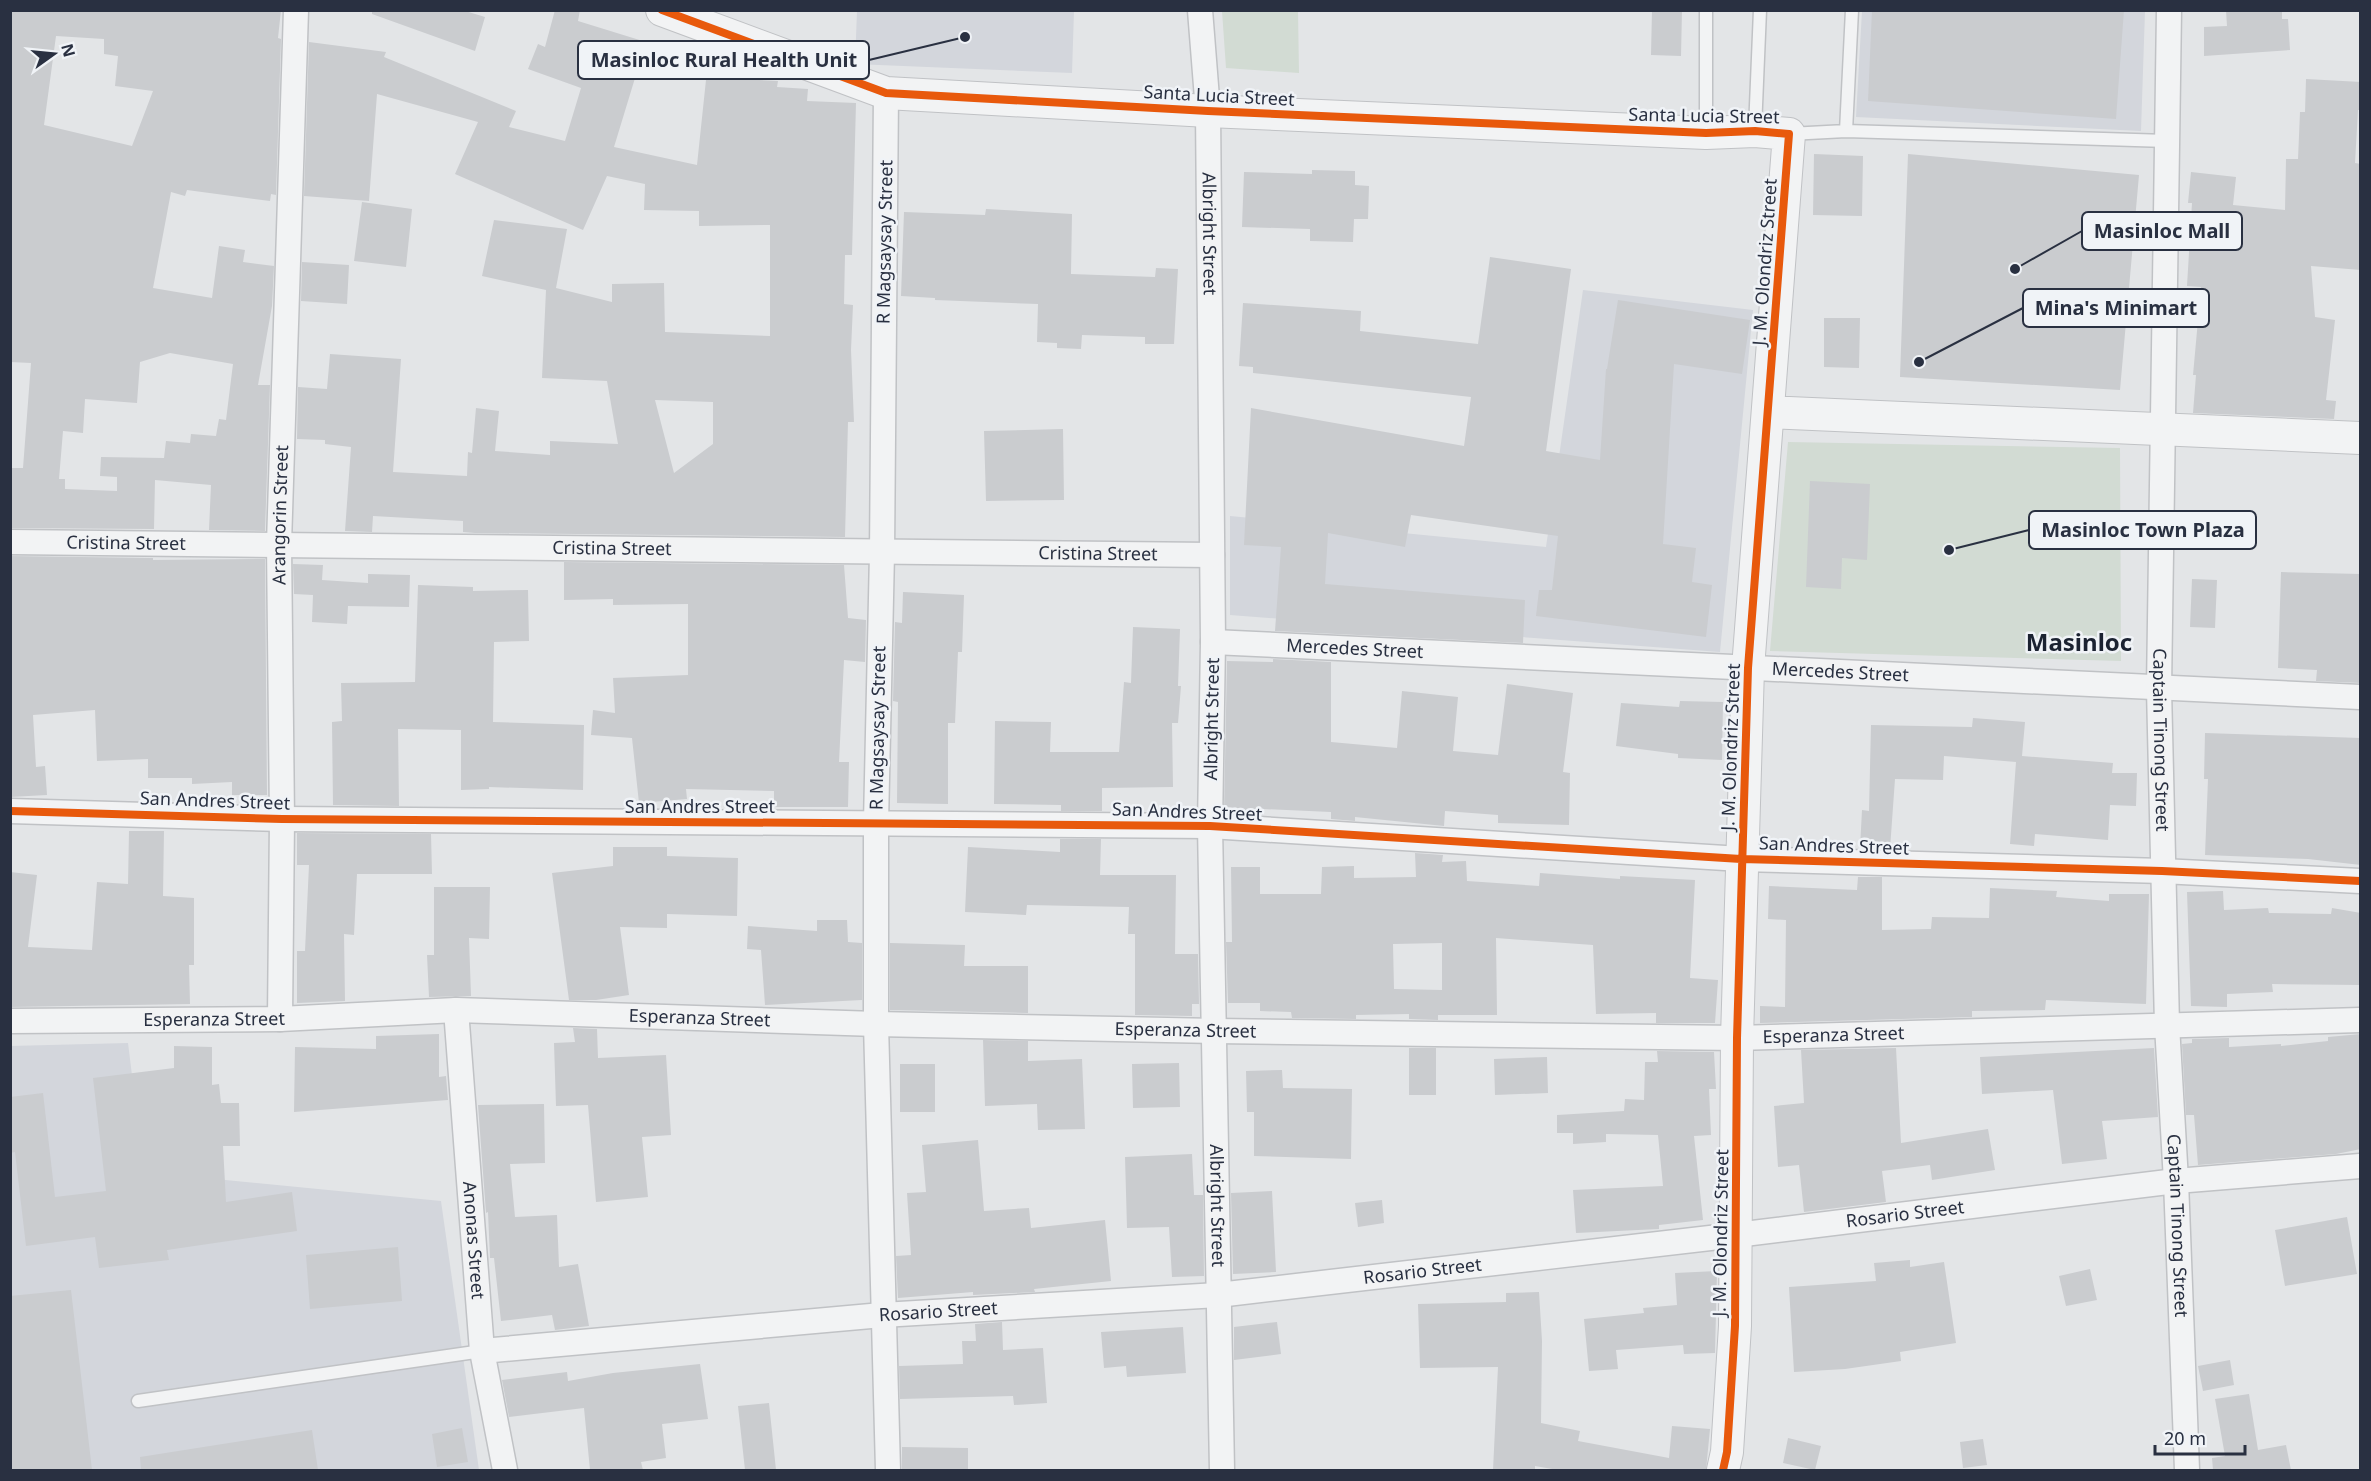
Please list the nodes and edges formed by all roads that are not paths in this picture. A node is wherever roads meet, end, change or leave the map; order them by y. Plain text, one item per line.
1 (296, 10) edge
2 (662, 10) edge
3 (1200, 10) edge
4 (1706, 10) edge
5 (1760, 10) edge
6 (1852, 10) edge
7 (2169, 10) edge
8 (886, 93) junction
9 (1208, 111) junction
10 (1755, 131) junction
11 (1846, 131) junction
12 (1706, 133) junction
13 (1790, 134) junction
14 (2167, 141) junction
15 (1769, 412) junction
16 (2161, 430) junction
17 (2361, 438) edge
18 (10, 542) edge
19 (279, 544) junction
20 (882, 553) junction
21 (1212, 555) junction
22 (1213, 642) junction
23 (1748, 668) junction
24 (2159, 689) junction
25 (2361, 697) edge
26 (10, 811) edge
27 (282, 819) junction
28 (876, 823) junction
29 (1210, 826) junction
30 (1741, 858) junction
31 (2162, 871) junction
32 (2361, 881) edge
33 (456, 1010) junction
34 (280, 1018) junction
35 (2361, 1020) edge
36 (10, 1021) edge
37 (876, 1023) junction
38 (2167, 1025) junction
39 (1216, 1031) junction
40 (1737, 1038) junction
41 (2361, 1166) edge
42 (2176, 1181) junction
43 (1736, 1235) junction
44 (1218, 1295) junction
45 (882, 1315) junction
46 (482, 1351) junction
47 (138, 1401) dead end
48 (505, 1470) edge
49 (888, 1470) edge
50 (1222, 1470) edge
51 (1723, 1470) edge
52 (2187, 1470) edge

1 - 19 street, Arangorin Street
2 - 8 street, Santa Lucia Street
3 - 9 street, Albright Street
4 - 12 lane
5 - 10 lane
6 - 11 lane
7 - 14 street, Captain Tinong Street
8 - 9 street, Santa Lucia Street
8 - 20 street, R Magsaysay Street
9 - 12 street, Santa Lucia Street
9 - 21 street, Albright Street
10 - 12 street, Santa Lucia Street
10 - 13 street, Santa Lucia Street
11 - 13 lane
11 - 14 lane
13 - 15 street, J. M. Olondriz Street
14 - 16 street, Captain Tinong Street
15 - 16 street
15 - 23 street, J. M. Olondriz Street
16 - 17 street
16 - 24 street, Captain Tinong Street
18 - 19 street, Cristina Street
19 - 20 street, Cristina Street
19 - 27 street, Arangorin Street
20 - 21 street, Cristina Street
20 - 28 street, R Magsaysay Street
21 - 22 street, Albright Street
22 - 23 street, Mercedes Street
22 - 29 street, Albright Street
23 - 24 street, Mercedes Street
23 - 30 street, J. M. Olondriz Street
24 - 25 street, Mercedes Street
24 - 31 street, Captain Tinong Street
26 - 27 street, San Andres Street
27 - 28 street, San Andres Street
27 - 34 street, Arangorin Street
28 - 29 street, San Andres Street
28 - 37 street, R Magsaysay Street
29 - 30 street, San Andres Street
29 - 39 street, Albright Street
30 - 31 street, San Andres Street
30 - 40 street, J. M. Olondriz Street
31 - 32 street, San Andres Street
31 - 38 street, Captain Tinong Street
33 - 34 street, Esperanza Street
33 - 37 street, Esperanza Street
33 - 46 street, Anonas Street
34 - 36 street, Esperanza Street
35 - 38 street, Esperanza Street
37 - 39 street, Esperanza Street
37 - 45 street, R Magsaysay Street
38 - 40 street, Esperanza Street
38 - 42 street, Captain Tinong Street
39 - 40 street, Esperanza Street
39 - 44 street, Albright Street
40 - 43 street, J. M. Olondriz Street
41 - 42 street, Rosario Street
42 - 43 street, Rosario Street
42 - 52 street, Captain Tinong Street
43 - 44 street, Rosario Street
43 - 51 street, J. M. Olondriz Street
44 - 45 street, Rosario Street
44 - 50 street, Albright Street
45 - 46 street, Rosario Street
45 - 49 street, R Magsaysay Street
46 - 47 lane
46 - 48 street, Anonas Street

